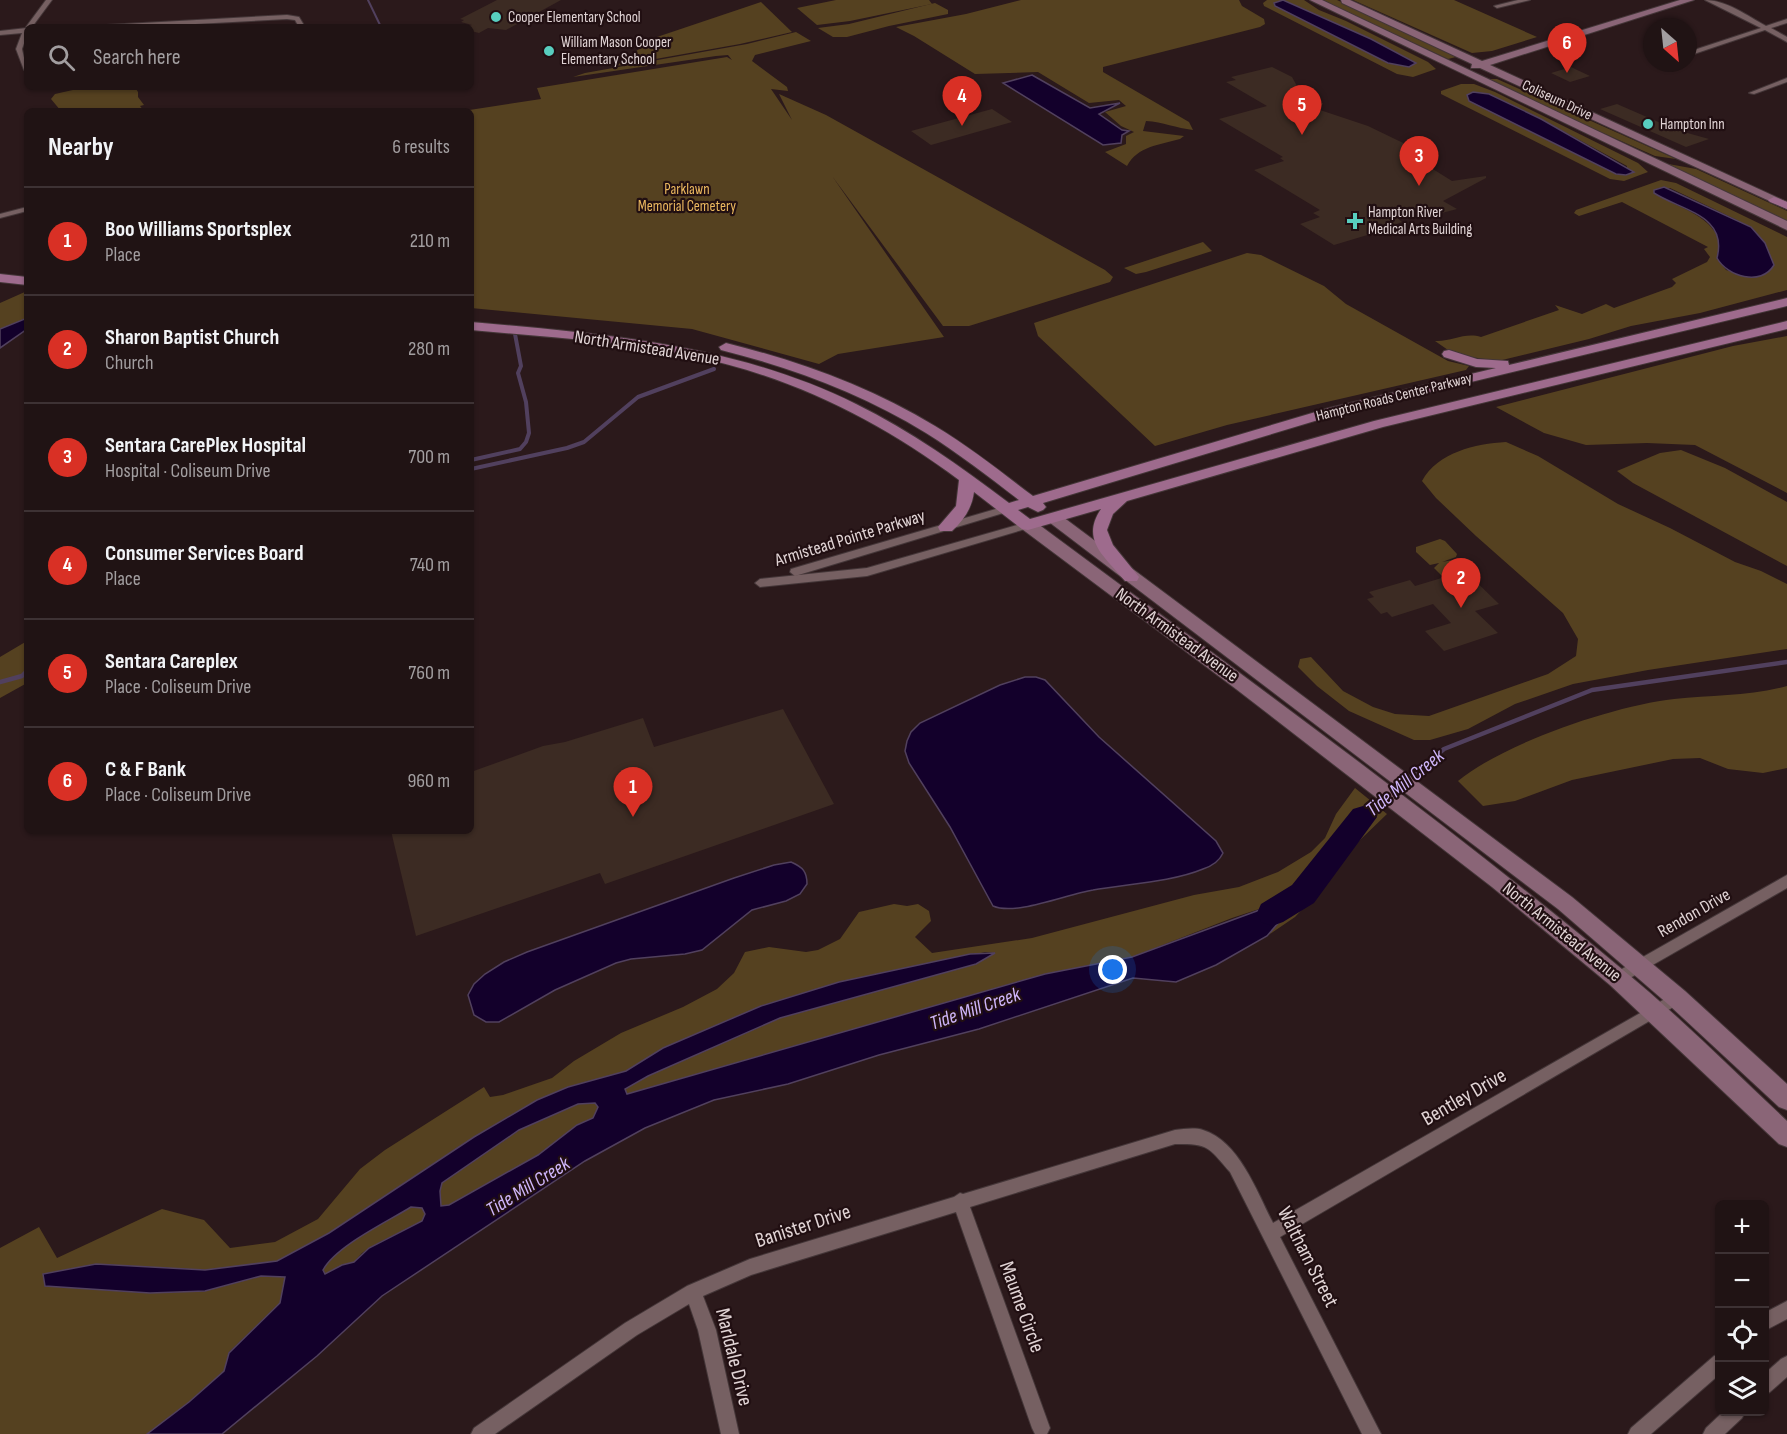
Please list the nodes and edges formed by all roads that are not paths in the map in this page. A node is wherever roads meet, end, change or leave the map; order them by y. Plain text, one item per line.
1 (49, 0) edge
2 (1315, 0) edge
3 (1343, 0) edge
4 (1527, 0) edge
5 (1689, 0) edge
6 (1708, 0) edge
7 (1497, 6) dead end
8 (1787, 21) edge
9 (31, 24) edge
10 (184, 24) edge
11 (300, 24) edge
12 (1766, 28) junction
13 (24, 30) edge
14 (0, 33) edge
15 (24, 35) edge
16 (1787, 40) edge
17 (1697, 51) edge
18 (1480, 64) junction
19 (24, 65) edge
20 (1461, 70) junction
21 (1787, 80) edge
22 (1752, 93) dead end
23 (1525, 101) junction
24 (1697, 165) junction
25 (1774, 200) joint
26 (1787, 206) edge
27 (24, 210) edge
28 (0, 216) edge
29 (1787, 226) edge
30 (0, 267) edge
31 (24, 270) edge
32 (0, 278) edge
33 (24, 280) edge
34 (1787, 302) edge
35 (474, 315) edge
36 (1787, 325) edge
37 (474, 326) edge
38 (1663, 332) junction
39 (1449, 354) dead end
40 (1215, 445) junction
41 (975, 460) junction
42 (966, 479) junction
43 (1128, 495) junction
44 (1030, 501) junction
45 (1006, 509) junction
46 (1054, 518) junction
47 (1028, 525) junction
48 (946, 527) junction
49 (1131, 577) junction
50 (1787, 881) edge
51 (1640, 965) junction
52 (1618, 978) junction
53 (1677, 998) junction
54 (1655, 1011) junction
55 (1787, 1099) edge
56 (1787, 1136) edge
57 (1175, 1137) joint
58 (960, 1201) junction
59 (1271, 1233) junction
60 (693, 1292) junction
61 (1787, 1309) edge
62 (1769, 1320) edge
63 (1787, 1365) edge
64 (1715, 1366) edge
65 (1769, 1381) edge
66 (1732, 1416) edge
67 (1041, 1428) dead end
68 (480, 1434) edge
69 (730, 1434) edge
70 (1372, 1434) edge
71 (1637, 1434) edge
72 (1712, 1434) edge

1 - 9 street
2 - 20 street, Coliseum Drive
3 - 18 street, Coliseum Drive
4 - 7 street
5 - 18 street
6 - 12 street
8 - 12 street
10 - 11 street
12 - 16 street
12 - 17 street
13 - 14 street
15 - 19 street
18 - 20 street
18 - 24 street, Coliseum Drive
20 - 23 street, Coliseum Drive
21 - 22 street
23 - 24 street
23 - 29 street, Coliseum Drive
24 - 25 street, Coliseum Drive
25 - 26 main road
27 - 28 street
30 - 31 main road
32 - 33 main road
34 - 38 main road, Hampton Roads Center Parkway
35 - 41 main road, North Armistead Avenue
36 - 43 main road, Hampton Roads Center Parkway
37 - 42 main road, North Armistead Avenue
38 - 39 main road
38 - 40 main road, Hampton Roads Center Parkway
40 - 41 main road
40 - 44 main road, Hampton Roads Center Parkway
41 - 44 main road, North Armistead Avenue
42 - 45 main road, North Armistead Avenue
42 - 48 main road
43 - 46 main road, Hampton Roads Center Parkway
43 - 49 main road
44 - 45 main road, Hampton Roads Center Parkway
44 - 46 main road, North Armistead Avenue
45 - 47 main road, North Armistead Avenue
45 - 48 street, Armistead Pointe Parkway
46 - 47 main road, Hampton Roads Center Parkway
46 - 49 street, North Armistead Avenue
47 - 48 street, Armistead Pointe Parkway
47 - 52 street, North Armistead Avenue
49 - 51 street, North Armistead Avenue
50 - 51 street, Rendon Drive
51 - 52 street, Rendon Drive
51 - 53 street, North Armistead Avenue
52 - 54 street, North Armistead Avenue
53 - 54 street, Bentley Drive
53 - 55 street, North Armistead Avenue
54 - 56 street, North Armistead Avenue
54 - 59 street, Bentley Drive
57 - 58 street, Banister Drive
57 - 59 street, Waltham Street
58 - 60 street, Banister Drive
58 - 67 street, Maume Circle
59 - 70 street, Waltham Street
60 - 68 street, Banister Drive
60 - 69 street, Marldale Drive
61 - 62 street
63 - 65 street
64 - 71 street
66 - 72 street

